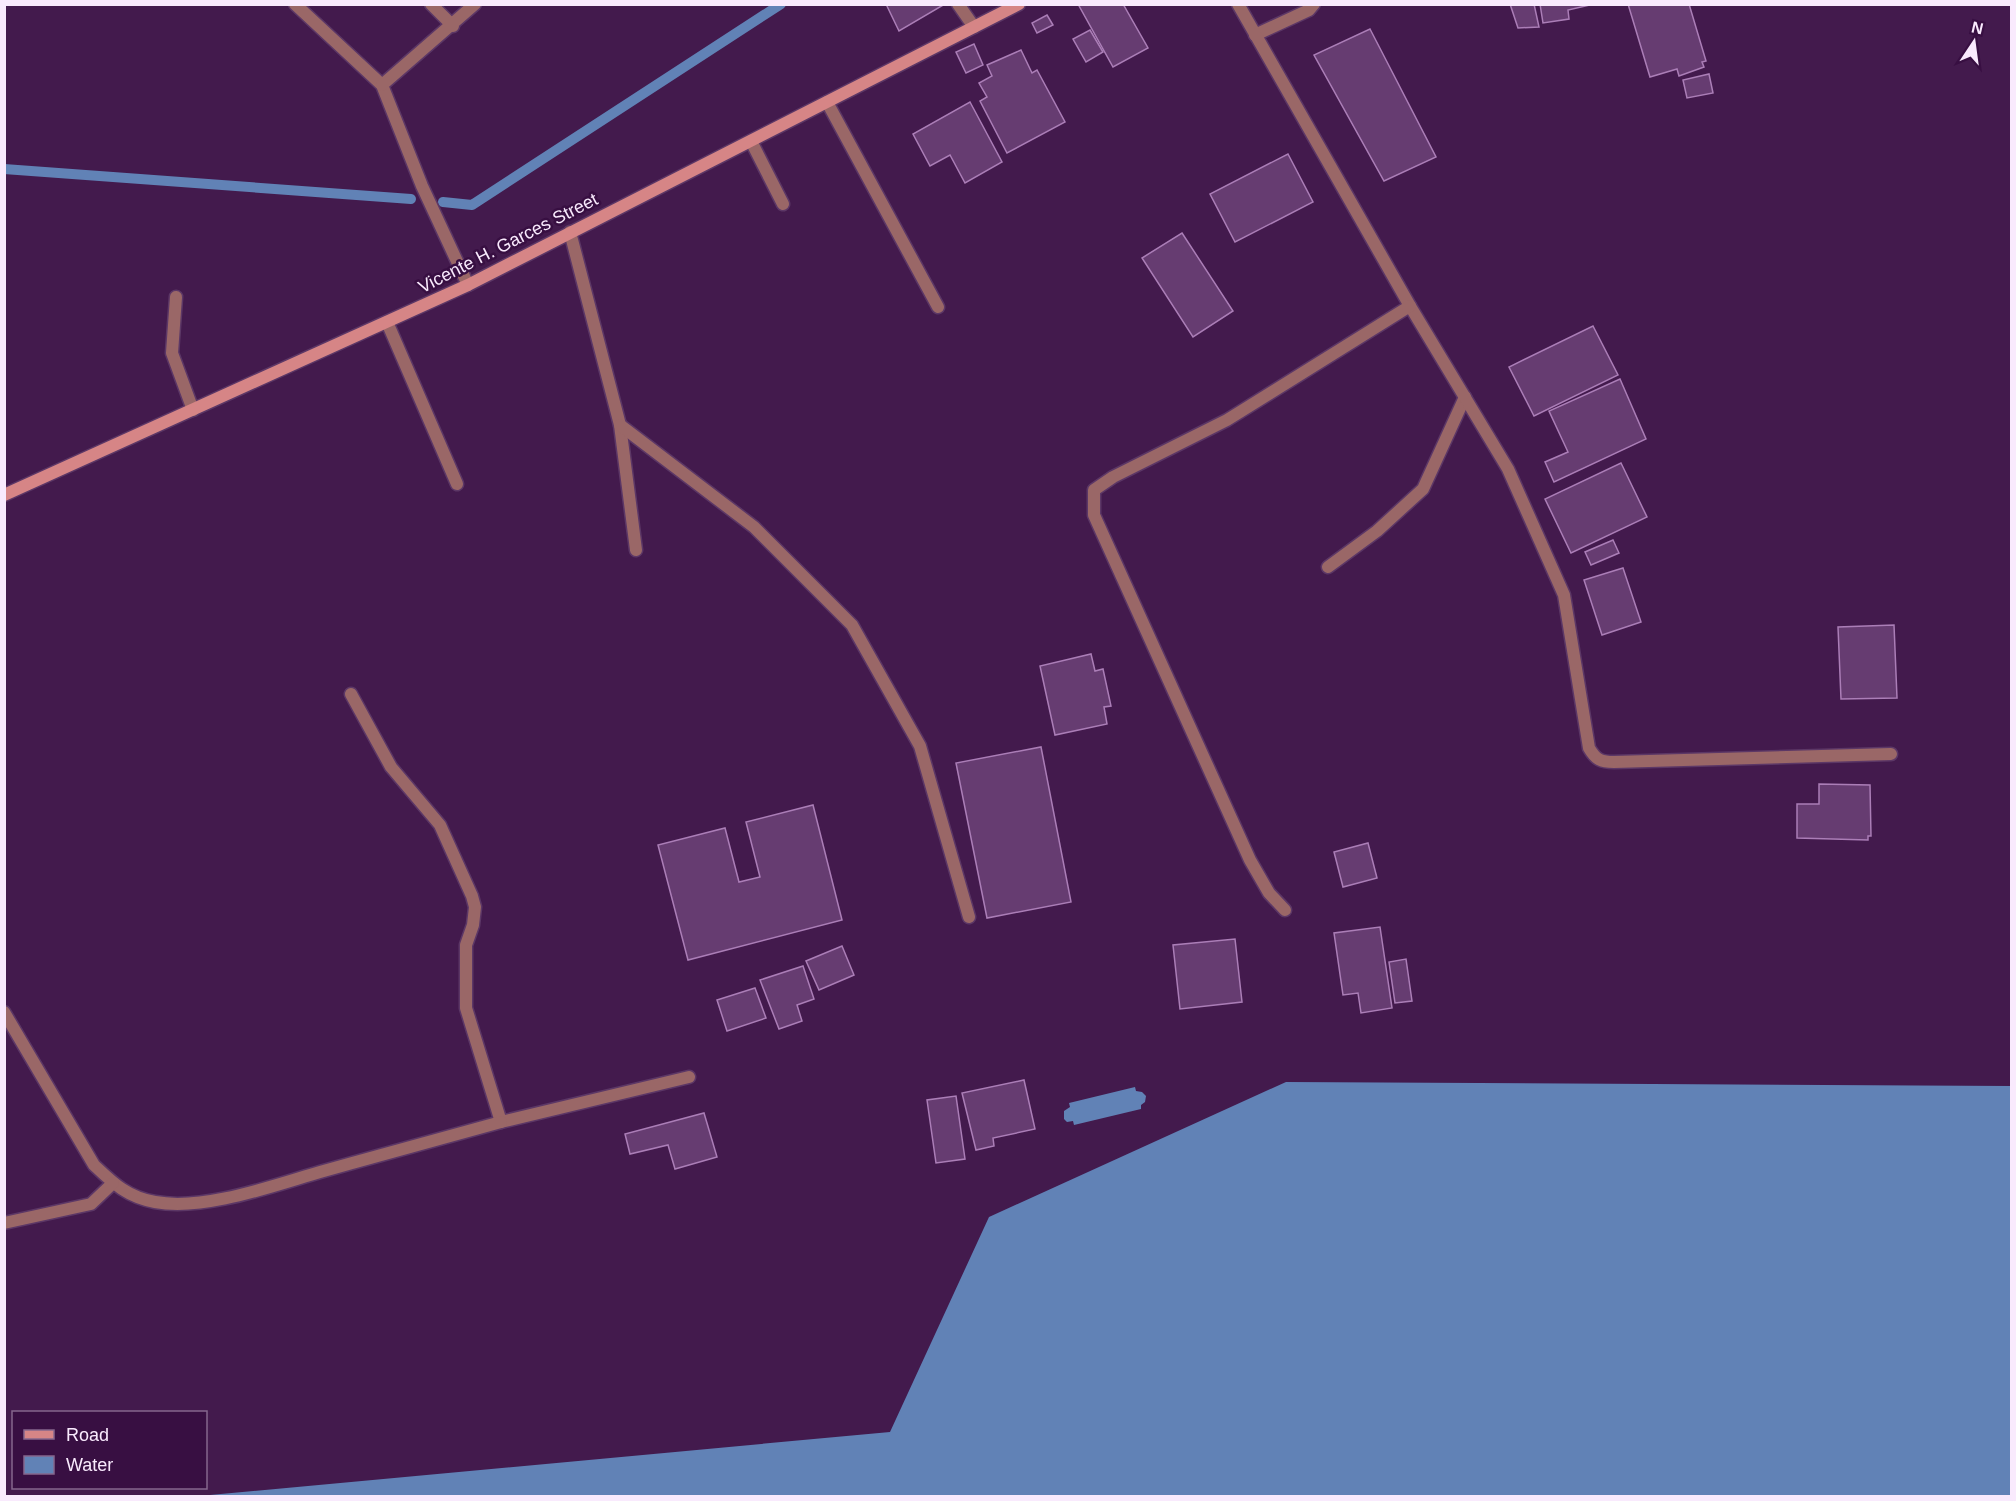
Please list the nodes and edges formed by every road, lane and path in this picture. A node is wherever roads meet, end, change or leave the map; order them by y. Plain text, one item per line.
1 (295, 4) edge
2 (431, 4) edge
3 (475, 4) edge
4 (958, 4) edge
5 (1019, 4) edge
6 (1238, 4) edge
7 (1314, 4) edge
8 (453, 26) junction
9 (974, 27) junction
10 (1256, 35) junction
11 (382, 85) junction
12 (827, 102) junction
13 (751, 141) junction
14 (783, 204) dead end
15 (570, 232) junction
16 (468, 285) junction
17 (176, 297) dead end
18 (1410, 306) junction
19 (938, 308) dead end
20 (387, 322) junction
21 (1465, 397) junction
22 (193, 410) junction
23 (620, 425) junction
24 (457, 484) dead end
25 (4, 495) edge
26 (636, 550) dead end
27 (1328, 567) dead end
28 (351, 694) dead end
29 (1891, 754) dead end
30 (1285, 910) dead end
31 (969, 917) dead end
32 (4, 1012) edge
33 (689, 1077) dead end
34 (501, 1122) junction
35 (113, 1183) junction
36 (4, 1223) edge

1 - 11 street
2 - 8 street
3 - 8 street
4 - 9 street
5 - 9 street, Vicente H. Garces Street
6 - 10 street
7 - 10 street
8 - 11 street
9 - 12 street, Vicente H. Garces Street
10 - 18 street
11 - 16 street
12 - 13 street, Vicente H. Garces Street
12 - 19 street
13 - 14 street
13 - 15 street, Vicente H. Garces Street
15 - 16 street, Vicente H. Garces Street
15 - 23 street
16 - 20 street, Vicente H. Garces Street
17 - 22 street
18 - 21 street
18 - 30 street
20 - 22 street, Vicente H. Garces Street
20 - 24 street
21 - 27 street
21 - 29 street
22 - 25 street, Vicente H. Garces Street
23 - 26 street
23 - 31 street
28 - 34 street
32 - 35 street
33 - 34 street
34 - 35 street
35 - 36 street

